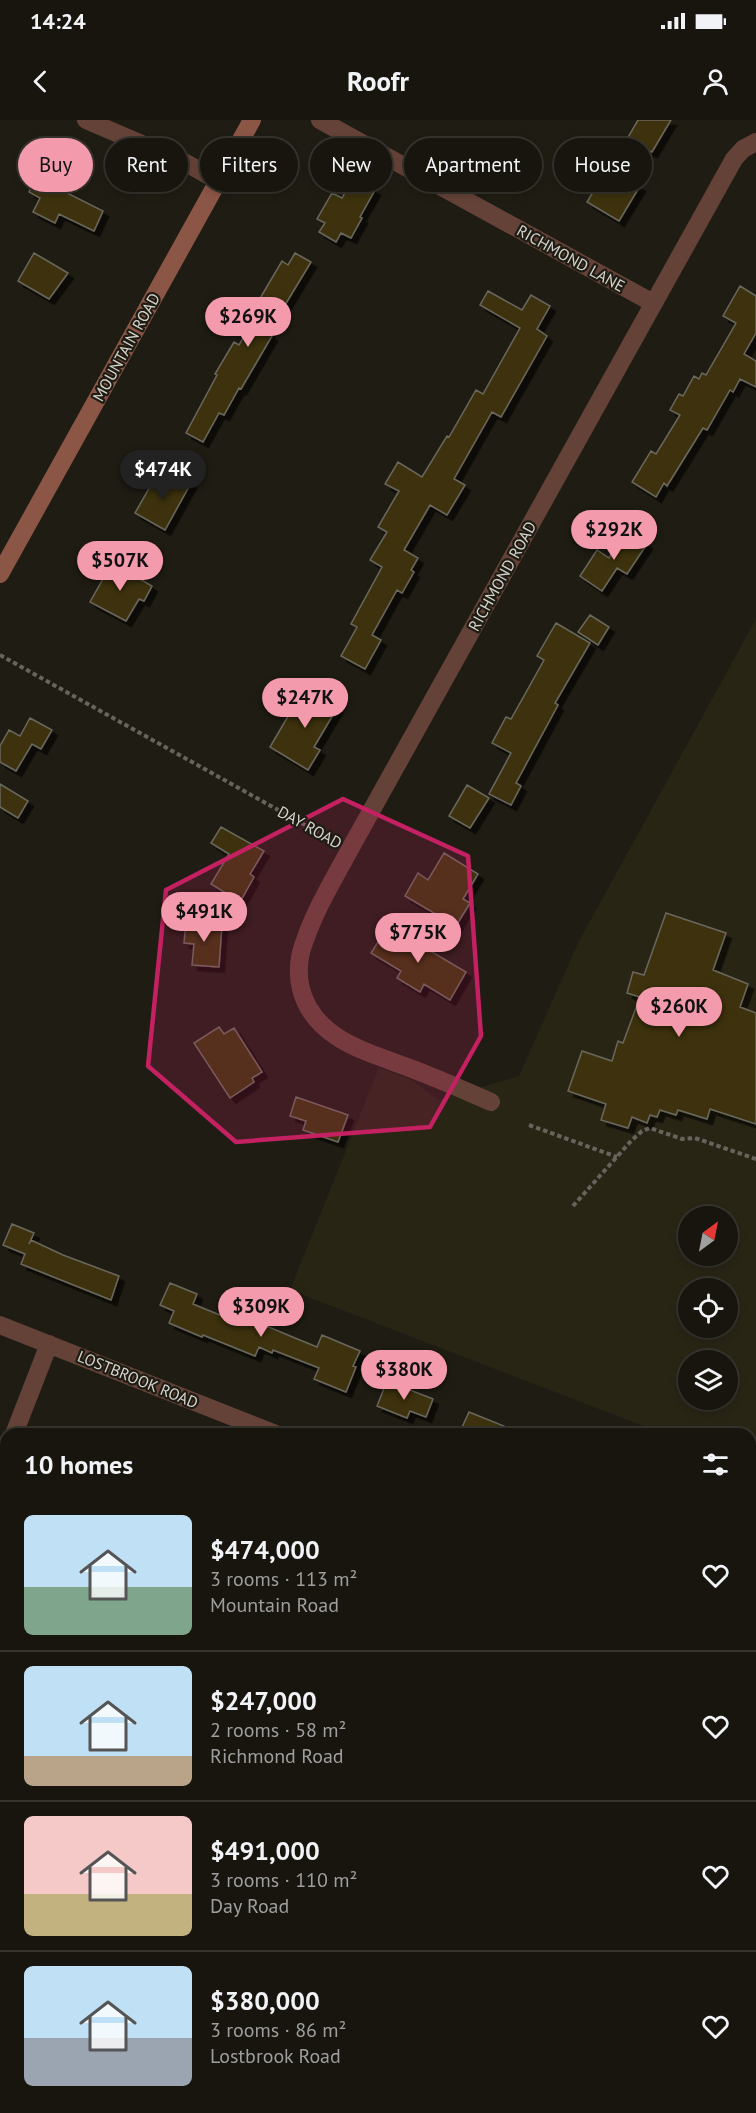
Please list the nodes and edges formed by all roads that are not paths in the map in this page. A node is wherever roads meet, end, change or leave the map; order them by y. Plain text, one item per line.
1 (86, 120) edge
2 (252, 120) edge
3 (320, 120) edge
4 (242, 138) edge
5 (756, 142) edge
6 (200, 171) edge
7 (212, 192) edge
8 (653, 303) junction
9 (0, 574) edge
10 (350, 849) joint
11 (491, 1102) dead end
12 (0, 1325) edge
13 (49, 1344) junction
14 (16, 1428) edge
15 (261, 1428) edge

1 - 6 street
2 - 4 main road, MOUNTAIN ROAD
3 - 8 street, RICHMOND LANE
5 - 8 street
7 - 9 main road, MOUNTAIN ROAD
8 - 10 street, RICHMOND ROAD
10 - 11 street, DAY ROAD
12 - 13 street, LOSTBROOK ROAD
13 - 14 street
13 - 15 street, LOSTBROOK ROAD

